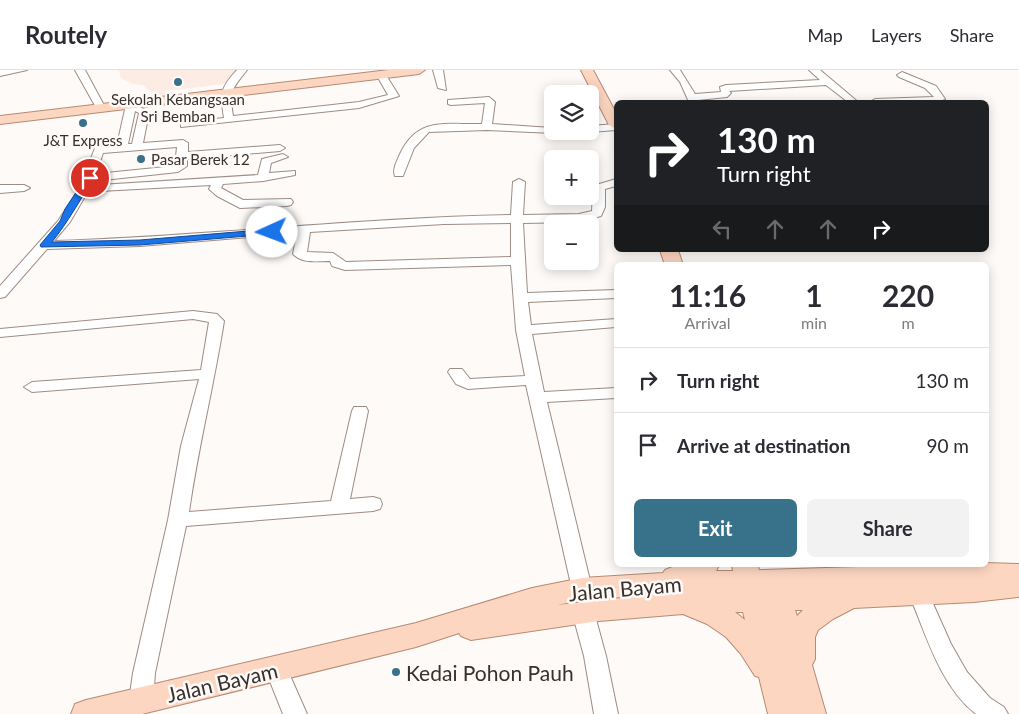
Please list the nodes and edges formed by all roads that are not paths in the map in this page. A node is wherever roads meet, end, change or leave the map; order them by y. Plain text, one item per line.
1 (22, 70) edge
2 (80, 70) edge
3 (242, 70) edge
4 (419, 70) edge
5 (438, 70) edge
6 (578, 70) edge
7 (587, 70) edge
8 (675, 70) edge
9 (814, 70) edge
10 (0, 73) edge
11 (381, 74) junction
12 (902, 75) dead end
13 (828, 82) junction
14 (592, 85) edge
15 (594, 85) edge
16 (443, 88) dead end
17 (225, 93) junction
18 (599, 93) edge
19 (693, 100) edge
20 (850, 100) edge
21 (935, 100) edge
22 (451, 102) dead end
23 (131, 105) junction
24 (101, 109) junction
25 (613, 111) edge
26 (0, 120) edge
27 (229, 120) junction
28 (185, 125) dead end
29 (614, 126) edge
30 (487, 127) junction
31 (599, 128) edge
32 (544, 130) edge
33 (137, 147) junction
34 (122, 148) junction
35 (182, 156) junction
36 (291, 173) dead end
37 (399, 174) dead end
38 (263, 178) junction
39 (218, 182) junction
40 (519, 182) dead end
41 (614, 182) edge
42 (87, 183) junction
43 (0, 188) edge
44 (24, 188) dead end
45 (287, 202) dead end
46 (515, 219) junction
47 (304, 230) junction
48 (44, 245) junction
49 (518, 261) junction
50 (0, 294) edge
51 (614, 294) edge
52 (519, 298) junction
53 (614, 323) edge
54 (523, 330) junction
55 (0, 333) edge
56 (456, 372) dead end
57 (208, 374) junction
58 (532, 380) junction
59 (32, 387) dead end
60 (614, 393) edge
61 (536, 398) junction
62 (360, 411) dead end
63 (373, 504) dead end
64 (339, 507) junction
65 (178, 520) junction
66 (700, 567) edge
67 (1019, 574) edge
68 (766, 579) edge
69 (652, 584) junction
70 (1019, 586) edge
71 (919, 594) junction
72 (870, 597) junction
73 (582, 601) junction
74 (680, 603) junction
75 (276, 669) junction
76 (141, 701) junction
77 (794, 701) edge
78 (86, 714) edge
79 (295, 714) edge
80 (606, 714) edge
81 (996, 714) edge

1 - 10 street
2 - 24 street
3 - 17 street
4 - 11 main road
5 - 16 street
6 - 14 main road
7 - 15 main road
8 - 19 street
9 - 13 street
11 - 17 main road
11 - 27 street
12 - 21 street
13 - 19 street
13 - 20 street
17 - 23 main road
17 - 27 street
18 - 25 main road
22 - 30 street
23 - 24 main road
23 - 33 street
23 - 34 street
24 - 26 main road
27 - 28 street
29 - 31 street
30 - 32 street
30 - 37 street
33 - 34 street
33 - 35 street
34 - 42 street
35 - 38 street
35 - 42 street
36 - 38 street
38 - 39 street
39 - 42 street
39 - 45 street
40 - 46 street
41 - 46 street
42 - 48 street
43 - 44 street
46 - 47 street
46 - 49 street
47 - 48 street
47 - 49 street
48 - 50 street
49 - 52 street
51 - 52 street
52 - 54 street
53 - 54 street
54 - 58 street
55 - 57 street
56 - 58 street
57 - 59 street
57 - 65 street
58 - 61 street
60 - 61 street
61 - 73 street
62 - 64 street
63 - 64 street
64 - 65 street
65 - 76 street
66 - 69 main road
67 - 68 main road, Jalan Bayam
68 - 69 main road, Jalan Bayam
68 - 72 main road, Jalan Bayam
68 - 74 main road, Jalan Bayam
68 - 77 main road
69 - 73 main road, Jalan Bayam
70 - 71 main road, Jalan Bayam
71 - 72 main road, Jalan Bayam
71 - 81 street
72 - 77 main road
73 - 74 main road, Jalan Bayam
73 - 75 main road, Jalan Bayam
73 - 80 street
74 - 77 main road
75 - 76 main road, Jalan Bayam
75 - 79 street
76 - 78 main road, Jalan Bayam

